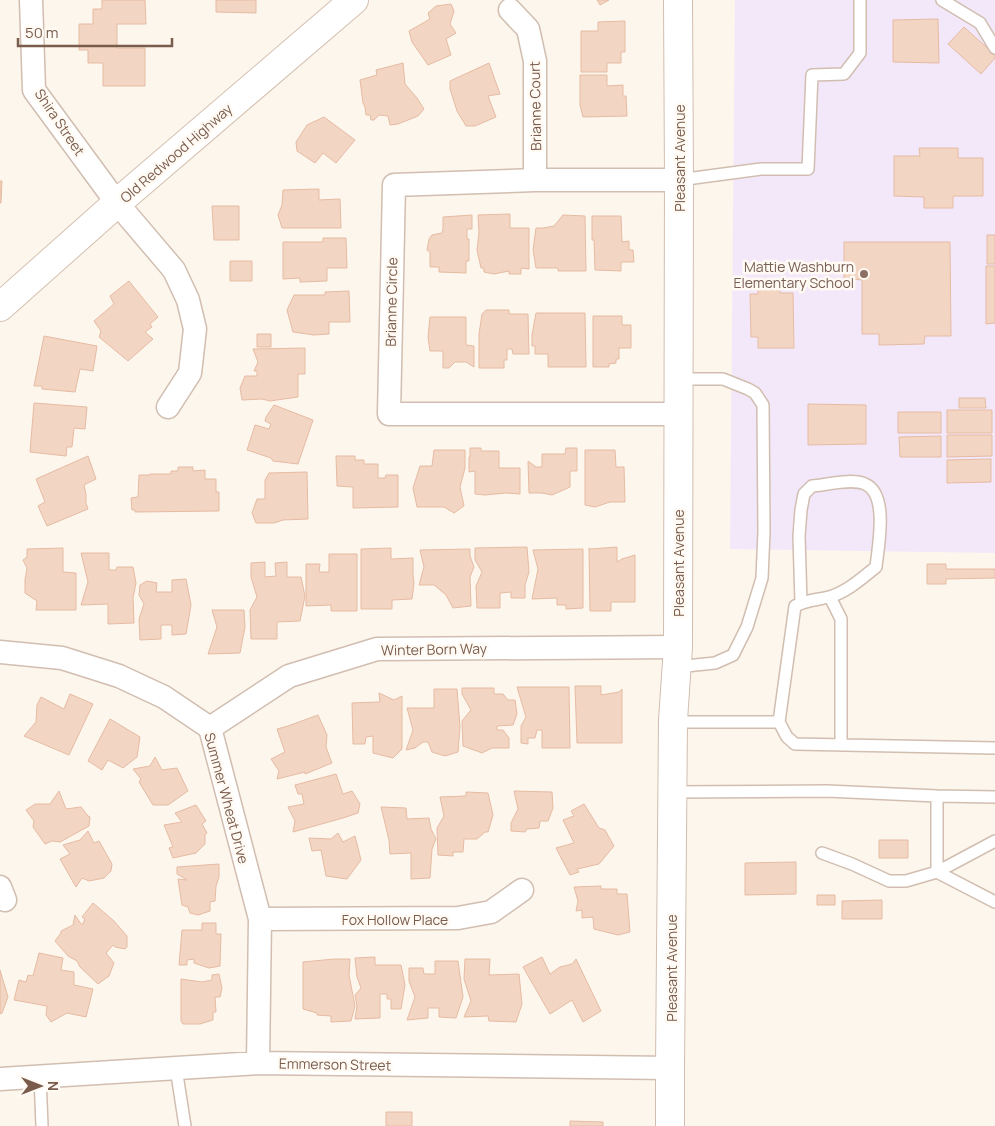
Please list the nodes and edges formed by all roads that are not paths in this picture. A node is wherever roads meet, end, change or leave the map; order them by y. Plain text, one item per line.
1 (31, 0) edge
2 (354, 0) edge
3 (678, 0) edge
4 (860, 0) edge
5 (942, 0) edge
6 (510, 10) dead end
7 (995, 48) edge
8 (535, 180) junction
9 (679, 180) junction
10 (117, 203) junction
11 (0, 307) edge
12 (679, 379) junction
13 (168, 407) dead end
14 (679, 414) junction
15 (830, 596) junction
16 (801, 603) junction
17 (0, 652) edge
18 (677, 657) junction
19 (673, 722) junction
20 (779, 722) junction
21 (210, 728) junction
22 (841, 745) junction
23 (995, 748) edge
24 (672, 792) junction
25 (937, 796) junction
26 (995, 797) edge
27 (995, 841) edge
28 (822, 854) dead end
29 (937, 872) junction
30 (522, 890) dead end
31 (995, 902) edge
32 (260, 919) junction
33 (258, 1063) junction
34 (176, 1068) junction
35 (670, 1068) junction
36 (40, 1076) junction
37 (0, 1079) edge
38 (42, 1126) edge
39 (185, 1126) edge
40 (670, 1126) edge

1 - 10 street, Shira Street
2 - 10 street, Old Redwood Highway
3 - 9 street, Pleasant Avenue
4 - 9 lane
5 - 7 lane
6 - 8 street, Brianne Court
8 - 9 street, Brianne Circle
8 - 14 street, Brianne Circle
9 - 12 street, Pleasant Avenue
10 - 11 street, Old Redwood Highway
10 - 13 street, Shira Street
12 - 14 street, Pleasant Avenue
12 - 18 lane
14 - 18 street, Pleasant Avenue
15 - 16 lane
15 - 16 lane
15 - 22 lane
16 - 20 lane
17 - 21 street, Summer Wheat Drive
18 - 19 street, Pleasant Avenue
18 - 21 street, Winter Born Way
19 - 20 lane
19 - 24 street, Pleasant Avenue
20 - 22 lane
21 - 32 street, Summer Wheat Drive
22 - 23 lane
24 - 25 lane
24 - 35 street, Pleasant Avenue
25 - 26 lane
25 - 29 lane
27 - 29 lane
28 - 29 lane
29 - 31 lane
30 - 32 street, Fox Hollow Place
32 - 33 street, Summer Wheat Drive
33 - 34 street, Emmerson Street
33 - 35 street, Emmerson Street
34 - 36 street, Emmerson Street
34 - 39 lane
35 - 40 street, Pleasant Avenue
36 - 37 street, Emmerson Street
36 - 38 lane

